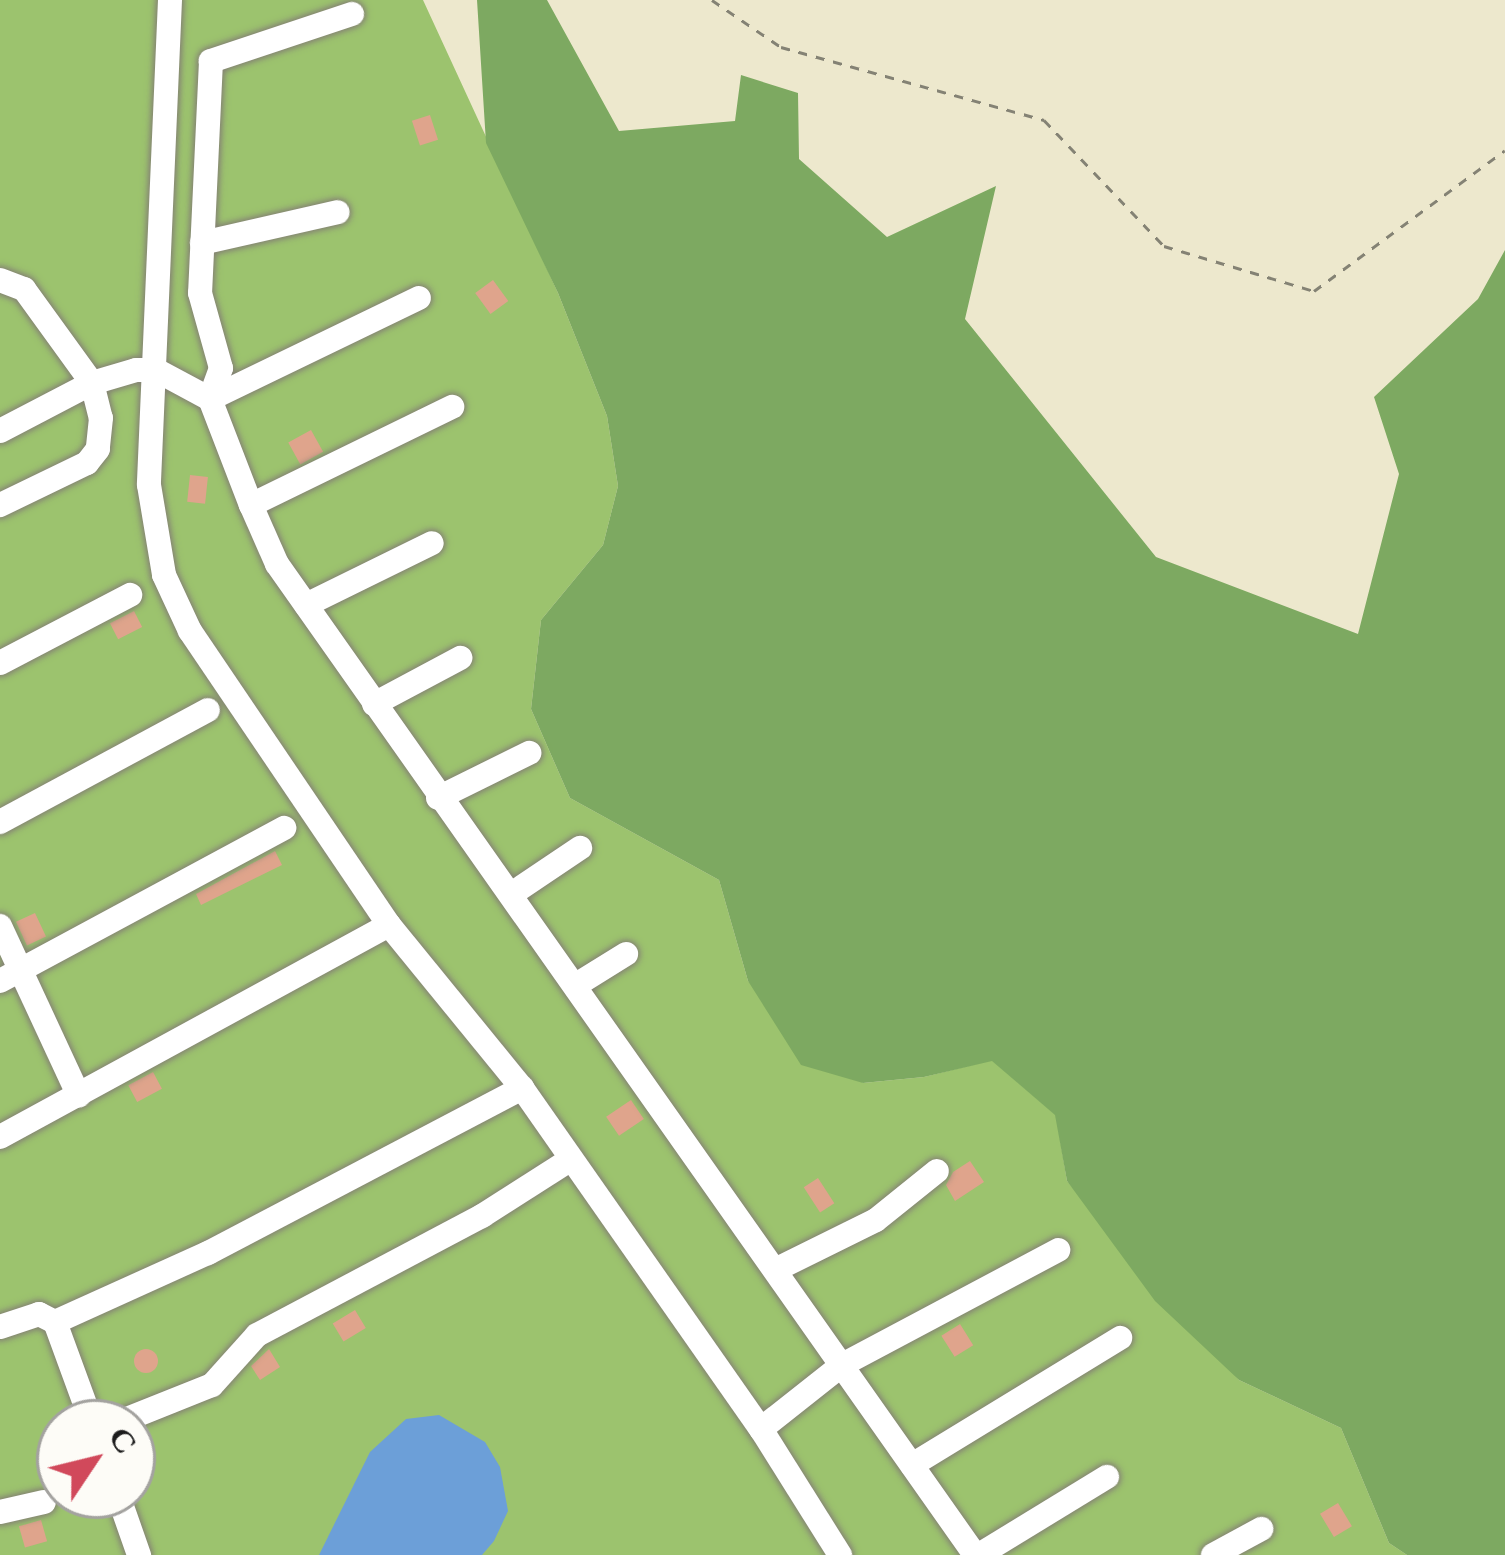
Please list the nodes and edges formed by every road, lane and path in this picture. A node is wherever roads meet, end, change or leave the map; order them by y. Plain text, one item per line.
1 (170, 0) edge
2 (712, 0) edge
3 (352, 14) dead end
4 (1505, 150) edge
5 (338, 212) dead end
6 (202, 243) junction
7 (0, 280) edge
8 (419, 298) dead end
9 (156, 370) junction
10 (92, 383) junction
11 (210, 399) junction
12 (452, 407) dead end
13 (0, 431) edge
14 (0, 505) edge
15 (250, 505) junction
16 (432, 543) dead end
17 (130, 595) dead end
18 (306, 605) junction
19 (460, 658) dead end
20 (0, 663) edge
21 (374, 704) junction
22 (208, 710) dead end
23 (529, 753) dead end
24 (438, 798) junction
25 (0, 822) edge
26 (284, 828) dead end
27 (580, 848) dead end
28 (512, 892) junction
29 (389, 925) junction
30 (0, 926) edge
31 (626, 954) dead end
32 (10, 975) edge
33 (576, 985) junction
34 (522, 1088) junction
35 (79, 1096) junction
36 (0, 1137) edge
37 (568, 1161) junction
38 (938, 1171) dead end
39 (1058, 1250) dead end
40 (777, 1269) junction
41 (56, 1322) junction
42 (0, 1327) edge
43 (1120, 1338) dead end
44 (842, 1365) junction
45 (83, 1399) edge
46 (156, 1408) edge
47 (761, 1429) junction
48 (912, 1465) junction
49 (1107, 1477) dead end
50 (36, 1504) edge
51 (0, 1512) edge
52 (126, 1519) edge
53 (1261, 1529) dead end
54 (139, 1555) edge
55 (840, 1555) edge
56 (977, 1555) edge
57 (1213, 1555) edge

1 - 9 street
2 - 4 path
3 - 6 street
5 - 6 street
6 - 11 street
7 - 10 street
8 - 11 street
9 - 10 street
9 - 11 street
9 - 29 street
10 - 13 street
10 - 14 street
11 - 15 street
12 - 15 street
15 - 18 street
16 - 18 street
17 - 20 street
18 - 21 street
19 - 21 street
21 - 24 street
22 - 25 street
23 - 24 street
24 - 28 street
26 - 32 street
27 - 28 street
28 - 33 street
29 - 34 street
29 - 35 street
30 - 32 street
31 - 33 street
32 - 35 street
33 - 40 street
34 - 37 street
34 - 41 street
35 - 36 street
37 - 46 street
37 - 47 street
38 - 40 street
39 - 44 street
40 - 44 street
41 - 42 street
41 - 45 street
43 - 48 street
44 - 47 street
44 - 48 street
47 - 55 street
48 - 56 street
49 - 56 street
50 - 51 street
52 - 54 street
53 - 57 street

